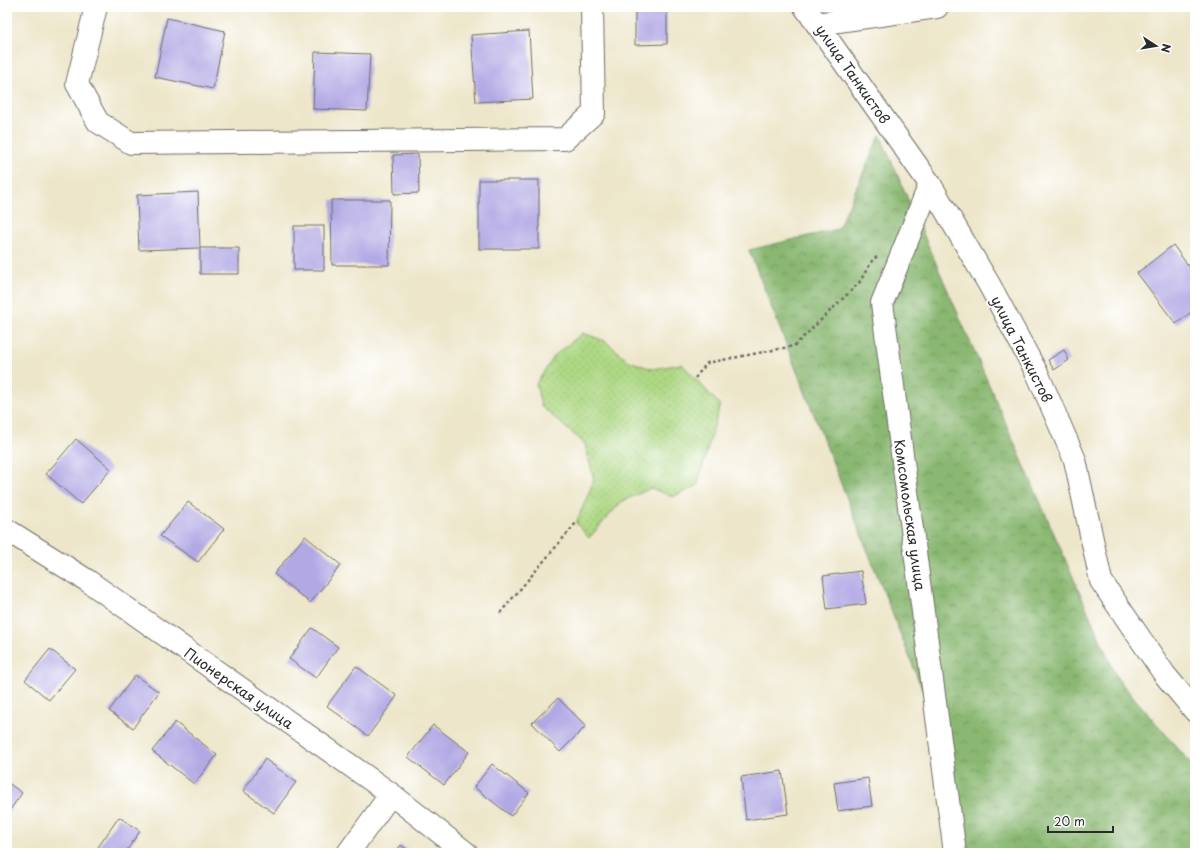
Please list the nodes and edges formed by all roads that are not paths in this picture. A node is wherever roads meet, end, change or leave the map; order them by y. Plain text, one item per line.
1 (96, 7) edge
2 (592, 7) edge
3 (937, 7) edge
4 (811, 15) edge
5 (930, 184) junction
6 (7, 530) edge
7 (1195, 710) edge
8 (391, 794) junction
9 (348, 853) edge
10 (466, 853) edge
11 (955, 853) edge

1 - 2 street
3 - 4 street
4 - 5 street, улица Танкистов
5 - 7 street, улица Танкистов
5 - 11 street, Комсомольская улица
6 - 8 street, Пионерская улица
8 - 9 street
8 - 10 street, Пионерская улица

